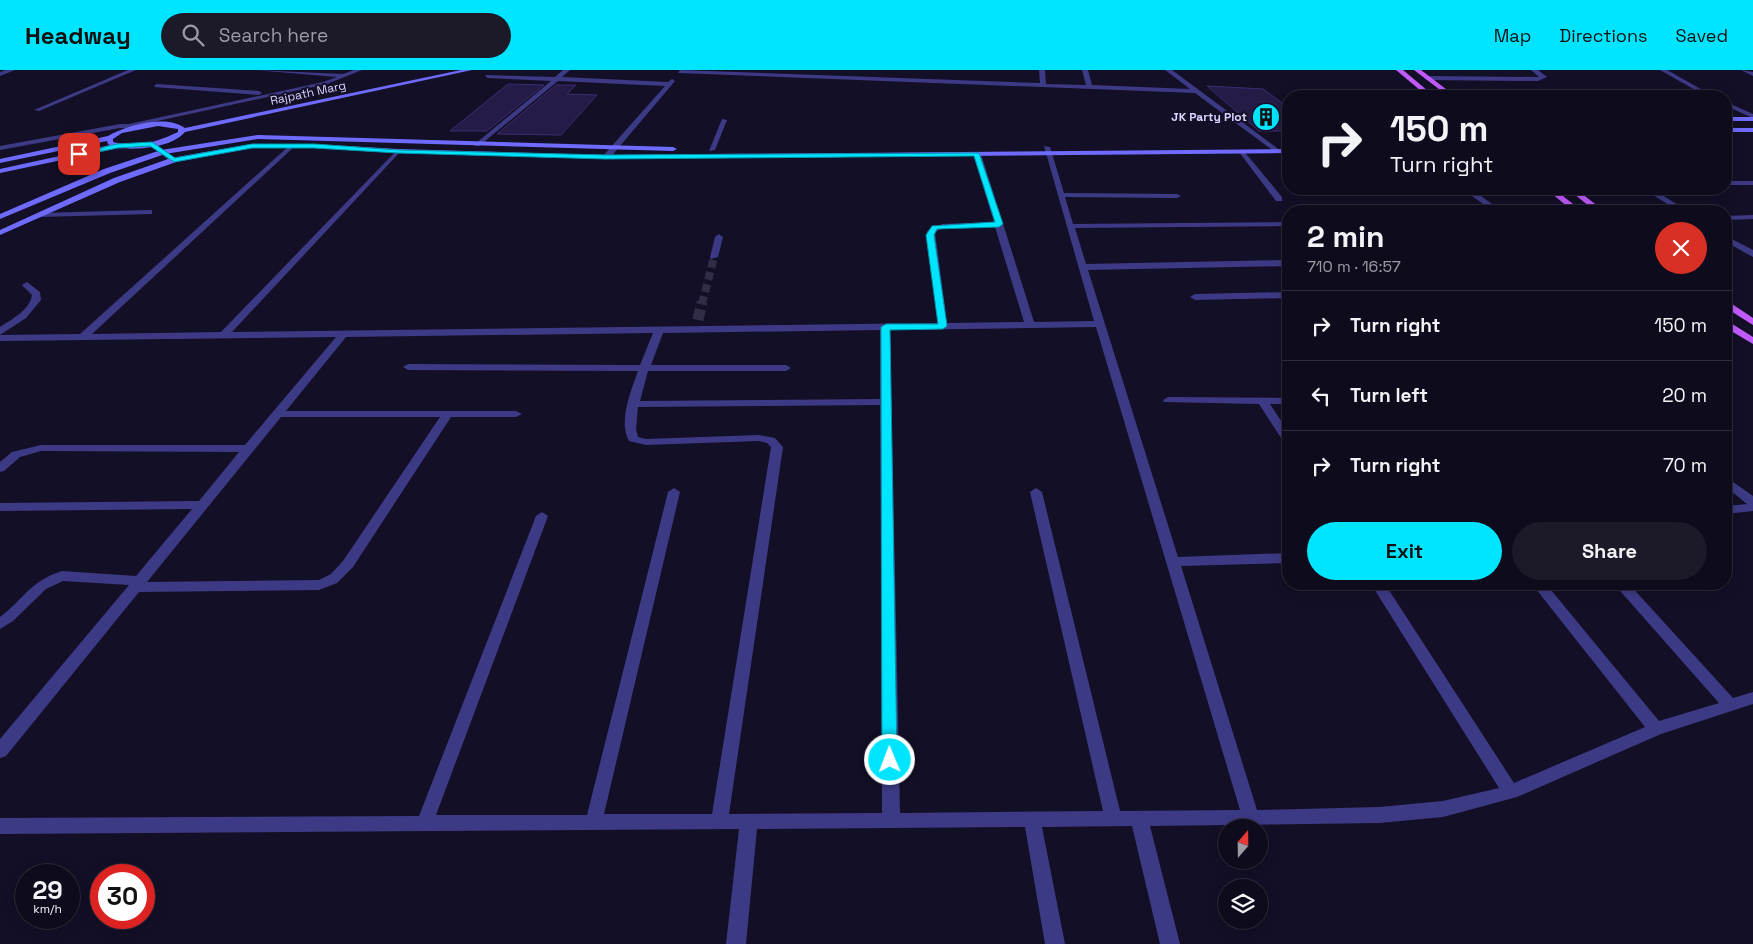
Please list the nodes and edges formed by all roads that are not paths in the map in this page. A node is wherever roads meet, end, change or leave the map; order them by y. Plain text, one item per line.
1 (12, 70) edge
2 (133, 70) edge
3 (256, 70) edge
4 (359, 70) edge
5 (444, 70) edge
6 (469, 70) edge
7 (567, 70) edge
8 (872, 70) edge
9 (1042, 70) edge
10 (1085, 70) edge
11 (1168, 70) edge
12 (1399, 70) edge
13 (1417, 70) edge
14 (1534, 70) edge
15 (1663, 70) edge
16 (1745, 70) edge
17 (681, 71) edge
18 (0, 74) edge
19 (1753, 74) edge
20 (348, 75) junction
21 (487, 76) dead end
22 (618, 76) dead end
23 (1427, 78) junction
24 (555, 79) junction
25 (868, 79) junction
26 (613, 82) junction
27 (669, 84) junction
28 (1043, 85) junction
29 (156, 86) dead end
30 (1089, 87) junction
31 (1424, 90) edge
32 (1444, 90) edge
33 (1699, 90) edge
34 (1194, 91) junction
35 (274, 94) junction
36 (1732, 107) edge
37 (37, 110) dead end
38 (1753, 117) edge
39 (1732, 119) edge
40 (724, 120) dead end
41 (174, 125) junction
42 (135, 126) junction
43 (1732, 130) edge
44 (1753, 130) edge
45 (181, 131) junction
46 (110, 138) junction
47 (152, 144) junction
48 (477, 144) junction
49 (1266, 144) junction
50 (1282, 144) edge
51 (117, 146) junction
52 (292, 146) junction
53 (0, 148) edge
54 (613, 148) junction
55 (711, 150) junction
56 (1047, 150) junction
57 (1241, 151) junction
58 (1277, 151) junction
59 (1282, 151) edge
60 (164, 152) junction
61 (398, 152) junction
62 (977, 154) junction
63 (606, 157) junction
64 (174, 160) junction
65 (0, 162) edge
66 (0, 171) edge
67 (1732, 183) edge
68 (1753, 183) edge
69 (1061, 195) junction
70 (1475, 195) edge
71 (1558, 195) edge
72 (1580, 195) edge
73 (1657, 195) edge
74 (1177, 196) dead end
75 (1279, 199) dead end
76 (1489, 205) edge
77 (1570, 205) edge
78 (1592, 205) edge
79 (1674, 205) edge
80 (149, 212) dead end
81 (39, 215) junction
82 (1753, 217) edge
83 (0, 218) edge
84 (1732, 218) edge
85 (999, 224) junction
86 (1282, 224) edge
87 (1071, 226) junction
88 (0, 233) edge
89 (720, 237) dead end
90 (1732, 241) edge
91 (1737, 244) junction
92 (1753, 244) edge
93 (1753, 254) edge
94 (714, 257) tunnel mouth
95 (1282, 263) edge
96 (1083, 267) junction
97 (27, 284) dead end
98 (1282, 296) edge
99 (1194, 297) dead end
100 (1732, 307) edge
101 (1753, 322) edge
102 (1101, 324) junction
103 (1030, 325) junction
104 (943, 326) junction
105 (886, 327) junction
106 (1732, 327) edge
107 (659, 330) junction
108 (344, 333) junction
109 (224, 335) junction
110 (1, 337) edge
111 (83, 337) junction
112 (1753, 342) edge
113 (408, 367) dead end
114 (786, 368) dead end
115 (644, 369) junction
116 (1168, 400) dead end
117 (1263, 401) junction
118 (1282, 401) edge
119 (885, 402) junction
120 (633, 404) junction
121 (278, 414) junction
122 (448, 414) junction
123 (516, 414) dead end
124 (1282, 431) edge
125 (249, 450) junction
126 (0, 468) edge
127 (1732, 486) edge
128 (674, 492) dead end
129 (1036, 492) dead end
130 (1753, 502) edge
131 (204, 505) junction
132 (0, 507) edge
133 (1753, 507) edge
134 (1732, 509) edge
135 (542, 516) dead end
136 (1282, 558) edge
137 (1173, 562) junction
138 (138, 584) junction
139 (1382, 590) edge
140 (1544, 590) edge
141 (1626, 590) edge
142 (0, 624) edge
143 (1753, 698) edge
144 (1731, 706) junction
145 (1656, 729) junction
146 (0, 751) edge
147 (1511, 792) junction
148 (1112, 818) junction
149 (1139, 818) junction
150 (1251, 818) junction
151 (1032, 819) junction
152 (890, 820) junction
153 (594, 822) junction
154 (719, 822) junction
155 (749, 822) junction
156 (426, 823) junction
157 (0, 826) edge
158 (736, 944) edge
159 (1055, 944) edge
160 (1170, 944) edge

1 - 18 street
2 - 37 street
3 - 20 street
4 - 20 street
5 - 41 street, Rajpath Marg
6 - 45 street, Rajpath Marg
7 - 24 street
8 - 25 street
9 - 28 street
10 - 30 street
11 - 34 street
12 - 31 main road
13 - 23 main road
14 - 23 street
15 - 33 street
16 - 19 street
17 - 25 street
17 - 27 street
20 - 35 street
21 - 24 street
22 - 26 street
23 - 32 main road
24 - 26 street
24 - 48 street
25 - 28 street
26 - 27 street
27 - 54 street
28 - 30 street
29 - 35 street
30 - 34 street
34 - 49 street
35 - 42 street
36 - 38 street
38 - 39 street
40 - 55 street
41 - 42 street, Rajpath Marg
41 - 45 street
42 - 46 street, Rajpath Marg
42 - 53 street
43 - 44 street
45 - 47 street, Rajpath Marg
46 - 51 street
46 - 65 street
47 - 51 street, Rajpath Marg
47 - 60 street
48 - 54 street
48 - 60 street
49 - 50 street
49 - 56 street
49 - 58 street
51 - 66 street
52 - 61 street
52 - 64 street
52 - 111 street
54 - 55 street
54 - 63 street
55 - 56 street
56 - 57 street
56 - 62 street
56 - 69 street
57 - 58 street
57 - 75 street
58 - 59 street
60 - 64 street
60 - 83 street
61 - 63 street
61 - 109 street
62 - 63 street
62 - 85 street
64 - 81 street
67 - 68 street
69 - 74 street
69 - 87 street
70 - 76 street
71 - 77 main road
72 - 78 main road
73 - 79 street
80 - 81 street
81 - 88 street
82 - 84 street
85 - 103 street
85 - 104 street
86 - 87 street
87 - 96 street
89 - 94 street
90 - 91 street
91 - 92 street
91 - 93 street
95 - 96 street
96 - 102 street
97 - 110 street
98 - 99 street
100 - 101 main road
102 - 103 street
102 - 137 street
103 - 104 street
104 - 105 street
105 - 107 street
105 - 119 street
106 - 112 main road
107 - 108 street
107 - 115 street
108 - 109 street
108 - 121 street
109 - 111 street
110 - 111 street
113 - 115 street
114 - 115 street
115 - 120 street
116 - 117 street
117 - 118 street
117 - 124 street
119 - 120 street
119 - 152 street
120 - 154 street
121 - 122 street
121 - 125 street
122 - 123 street
122 - 138 street
125 - 126 street
125 - 131 street
127 - 130 street
128 - 153 street
129 - 148 street
131 - 132 street
131 - 138 street
133 - 134 street
135 - 156 street
136 - 137 street
137 - 150 street
138 - 142 street
138 - 146 street
139 - 147 street
140 - 145 street
141 - 144 street
143 - 144 street
144 - 145 street
145 - 147 street
147 - 150 street
148 - 149 street
148 - 151 street
149 - 150 street
149 - 160 street
151 - 152 street
151 - 159 street
152 - 155 street
153 - 154 street
153 - 156 street
154 - 155 street
155 - 158 street
156 - 157 street

